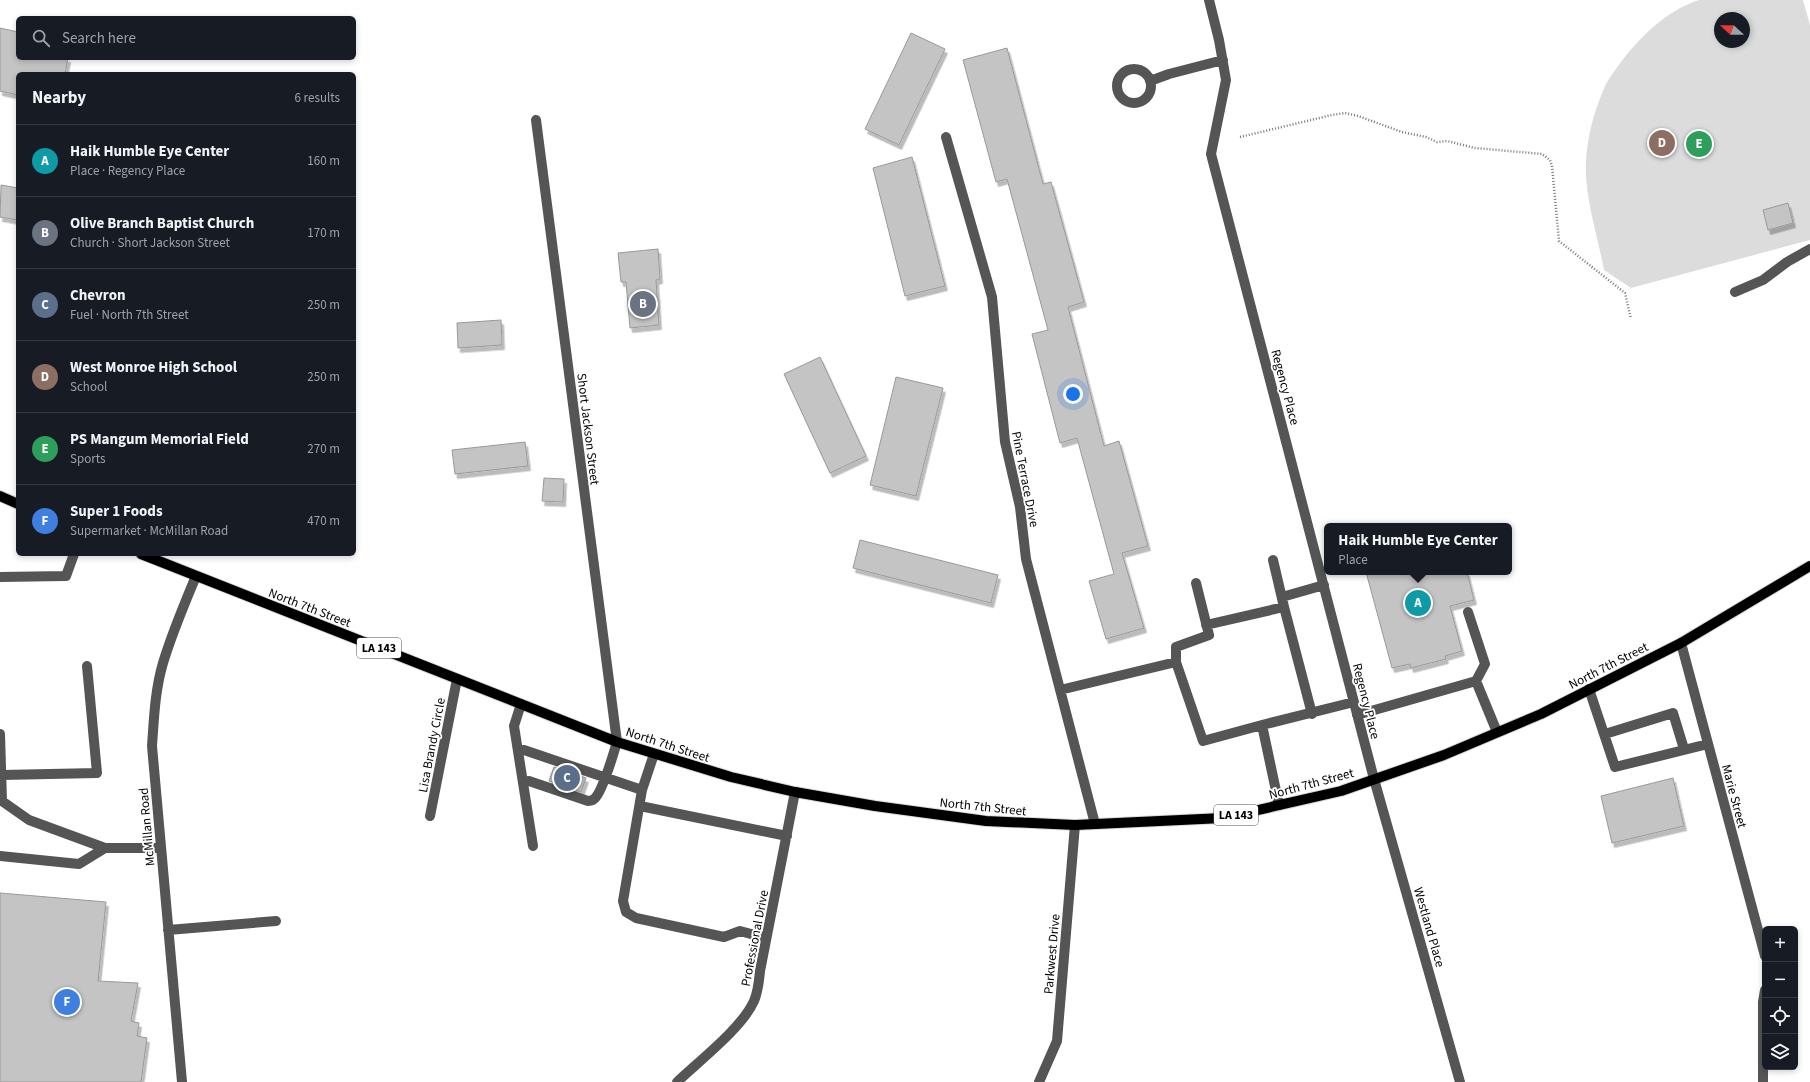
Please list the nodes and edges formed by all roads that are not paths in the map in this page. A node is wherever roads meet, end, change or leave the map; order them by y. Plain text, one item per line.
1 (1209, 0) edge
2 (1223, 60) junction
3 (1150, 81) dead end
4 (536, 120) dead end
5 (946, 137) dead end
6 (1810, 249) edge
7 (1735, 292) dead end
8 (0, 496) edge
9 (16, 503) edge
10 (73, 556) edge
11 (146, 556) edge
12 (1273, 560) dead end
13 (1810, 566) edge
14 (0, 576) edge
15 (196, 576) junction
16 (1196, 583) dead end
17 (1324, 585) junction
18 (1283, 602) junction
19 (1468, 612) dead end
20 (1206, 625) junction
21 (1681, 643) junction
22 (1176, 662) junction
23 (87, 666) dead end
24 (457, 679) junction
25 (1476, 681) junction
26 (1589, 689) junction
27 (1060, 690) junction
28 (1354, 702) junction
29 (521, 704) junction
30 (1312, 714) junction
31 (1357, 715) junction
32 (1262, 726) junction
33 (1497, 732) junction
34 (0, 734) edge
35 (1605, 734) junction
36 (617, 742) junction
37 (1708, 744) junction
38 (1684, 749) junction
39 (518, 751) junction
40 (654, 754) junction
41 (2, 775) junction
42 (605, 777) junction
43 (1374, 779) junction
44 (523, 782) junction
45 (642, 790) junction
46 (795, 792) junction
47 (1279, 805) junction
48 (640, 806) junction
49 (430, 816) dead end
50 (1095, 824) junction
51 (1075, 825) junction
52 (787, 836) junction
53 (533, 846) dead end
54 (105, 848) junction
55 (161, 848) junction
56 (0, 856) edge
57 (276, 921) dead end
58 (168, 930) junction
59 (766, 938) junction
60 (1762, 945) edge
61 (1764, 998) edge
62 (182, 1082) edge
63 (677, 1082) edge
64 (1039, 1082) edge
65 (1460, 1082) edge
66 (1763, 1082) edge

1 - 2 street, Regency Place
2 - 3 street
2 - 17 street, Regency Place
4 - 36 street, Short Jackson Street
5 - 27 street, Pine Terrace Drive
6 - 7 street
8 - 9 main road
10 - 14 street
11 - 15 main road, North 7th Street / LA 143
12 - 18 street
13 - 21 main road, North 7th Street / LA 143
15 - 24 main road, North 7th Street / LA 143
15 - 55 street, McMillan Road
16 - 20 street
17 - 18 street
17 - 28 street, Regency Place
18 - 20 street
18 - 30 street
19 - 25 street
20 - 22 street
21 - 26 main road, North 7th Street / LA 143
21 - 37 street, Marie Street
22 - 27 street
22 - 32 street
23 - 41 street
24 - 29 main road, North 7th Street / LA 143
24 - 49 street, Lisa Brandy Circle
25 - 31 street
25 - 33 street
26 - 33 main road, North 7th Street / LA 143
26 - 35 street
27 - 50 street, Pine Terrace Drive
28 - 30 street
28 - 31 street, Regency Place
29 - 36 main road, North 7th Street / LA 143
29 - 39 street
30 - 32 street
31 - 43 street, Regency Place
32 - 47 street
33 - 43 main road, North 7th Street / LA 143
34 - 41 street
35 - 38 street
35 - 38 street
36 - 40 main road, North 7th Street / LA 143
36 - 42 street
37 - 38 street
37 - 60 street, Marie Street
39 - 42 street
39 - 44 street
40 - 45 street
40 - 46 main road, North 7th Street / LA 143
41 - 54 street
42 - 44 street
42 - 45 street
43 - 47 main road, North 7th Street / LA 143
43 - 65 street, Westland Place
44 - 53 street
45 - 48 street
46 - 51 main road, North 7th Street / LA 143
46 - 52 street, Professional Drive
47 - 50 main road, North 7th Street / LA 143
48 - 52 street
48 - 59 street
50 - 51 main road, North 7th Street / LA 143
51 - 64 street, Parkwest Drive
52 - 59 street, Professional Drive
54 - 55 street
54 - 56 street
55 - 58 street, McMillan Road
57 - 58 street
58 - 62 street, McMillan Road
59 - 63 street, Professional Drive
61 - 66 street

